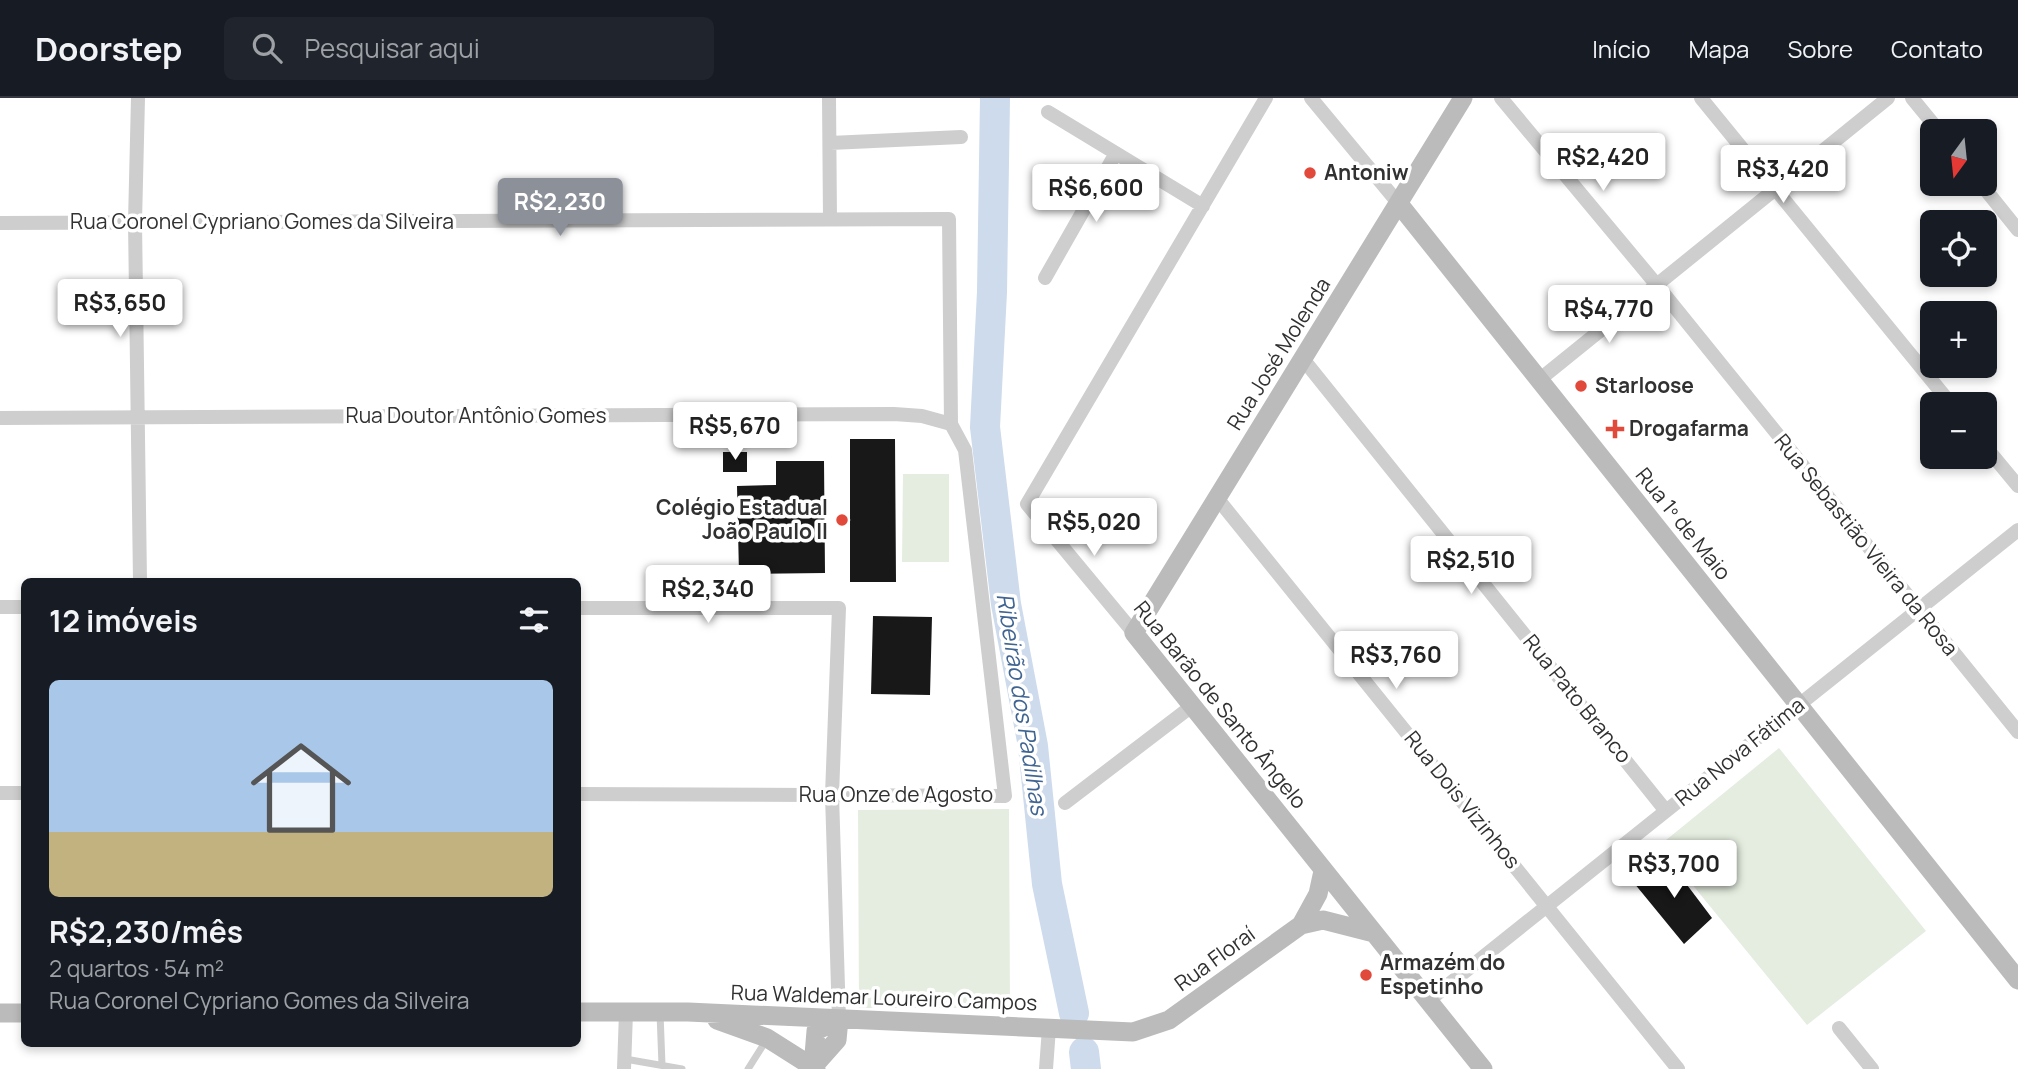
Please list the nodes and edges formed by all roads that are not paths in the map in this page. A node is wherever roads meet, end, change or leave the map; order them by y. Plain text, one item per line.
1 (138, 98) edge
2 (829, 98) edge
3 (1266, 98) edge
4 (1311, 98) edge
5 (1463, 98) edge
6 (1501, 98) edge
7 (1701, 98) edge
8 (1888, 98) edge
9 (1912, 98) edge
10 (1048, 112) dead end
11 (1929, 119) edge
12 (961, 137) dead end
13 (830, 143) junction
14 (1116, 153) junction
15 (1775, 188) junction
16 (1991, 196) edge
17 (1399, 204) junction
18 (1203, 206) junction
19 (830, 219) junction
20 (135, 222) junction
21 (0, 223) edge
22 (2018, 230) edge
23 (1045, 278) dead end
24 (1656, 284) junction
25 (1303, 359) junction
26 (1539, 380) junction
27 (1941, 392) edge
28 (139, 417) junction
29 (0, 418) edge
30 (951, 424) junction
31 (1997, 461) edge
32 (2018, 486) edge
33 (1217, 498) junction
34 (2018, 530) edge
35 (140, 578) edge
36 (0, 607) edge
37 (21, 607) edge
38 (581, 608) edge
39 (1918, 610) junction
40 (1133, 633) junction
41 (1799, 705) junction
42 (1192, 706) junction
43 (2018, 732) edge
44 (0, 793) edge
45 (21, 793) edge
46 (581, 794) edge
47 (832, 795) junction
48 (1065, 803) dead end
49 (1666, 811) junction
50 (1323, 871) junction
51 (1548, 906) junction
52 (1301, 925) junction
53 (1374, 933) junction
54 (2018, 980) edge
55 (1429, 1001) junction
56 (581, 1012) edge
57 (626, 1012) junction
58 (660, 1012) junction
59 (688, 1012) junction
60 (0, 1013) edge
61 (21, 1013) edge
62 (839, 1018) junction
63 (1049, 1027) junction
64 (1839, 1028) dead end
65 (1078, 1029) joint
66 (767, 1038) junction
67 (624, 1064) edge
68 (662, 1065) junction
69 (814, 1068) edge
70 (682, 1069) edge
71 (748, 1069) edge
72 (1046, 1069) edge
73 (1483, 1069) edge
74 (1678, 1069) edge
75 (1872, 1069) edge

1 - 20 street
2 - 13 street
3 - 18 street
4 - 17 street, Rua 1º de Maio
5 - 17 street, Rua José Molenda
6 - 24 street, Rua Sebastião Vieira da Rosa
7 - 15 street
8 - 15 street
9 - 11 street
10 - 14 street
12 - 13 street
13 - 19 street
14 - 18 street
14 - 23 street
15 - 24 street
15 - 27 street
16 - 22 street
17 - 25 street, Rua José Molenda
17 - 26 street, Rua 1º de Maio
18 - 40 street, Rua Barão de Santo Ângelo
19 - 20 street, Rua Coronel Cypriano Gomes da Silveira
19 - 30 street, Rua Coronel Cypriano Gomes da Silveira
20 - 21 street, Rua Coronel Cypriano Gomes da Silveira
20 - 28 street
24 - 26 street
24 - 39 street, Rua Sebastião Vieira da Rosa
25 - 33 street, Rua José Molenda
25 - 49 street, Rua Pato Branco
26 - 41 street, Rua 1º de Maio
28 - 29 street, Rua Doutor Antônio Gomes
28 - 30 street, Rua Doutor Antônio Gomes
28 - 35 street
30 - 47 street, Rua Onze de Agosto
31 - 32 street
33 - 40 street, Rua José Molenda
33 - 51 street, Rua Dois Vizinhos
34 - 39 street, Rua Nova Fátima
36 - 37 street
38 - 47 street
39 - 41 street, Rua Nova Fátima
39 - 43 street, Rua Sebastião Vieira da Rosa
40 - 42 street, Rua Barão de Santo Ângelo
41 - 49 street, Rua Nova Fátima
41 - 54 street, Rua 1º de Maio
42 - 48 street
42 - 50 street, Rua Barão de Santo Ângelo
44 - 45 street
46 - 47 street, Rua Onze de Agosto
47 - 62 street
49 - 51 street, Rua Nova Fátima
50 - 52 street
50 - 53 street, Rua Barão de Santo Ângelo
51 - 55 street, Rua Nova Fátima
51 - 74 street, Rua Dois Vizinhos
52 - 53 street
52 - 65 street, Rua Floraí
53 - 55 street, Rua Barão de Santo Ângelo
55 - 73 street, Rua Barão de Santo Ângelo
56 - 57 street, Rua Waldemar Loureiro Campos
57 - 58 street, Rua Waldemar Loureiro Campos
57 - 67 street
58 - 59 street, Rua Waldemar Loureiro Campos
58 - 68 lane
59 - 62 street, Rua Waldemar Loureiro Campos
59 - 66 street, Rua Waldemar Loureiro Campos
60 - 61 street
62 - 63 street, Rua Waldemar Loureiro Campos
62 - 69 street
63 - 65 street, Rua Waldemar Loureiro Campos
63 - 72 street
64 - 75 street
66 - 69 street, Rua Waldemar Loureiro Campos
66 - 71 lane
67 - 68 lane
68 - 70 lane

